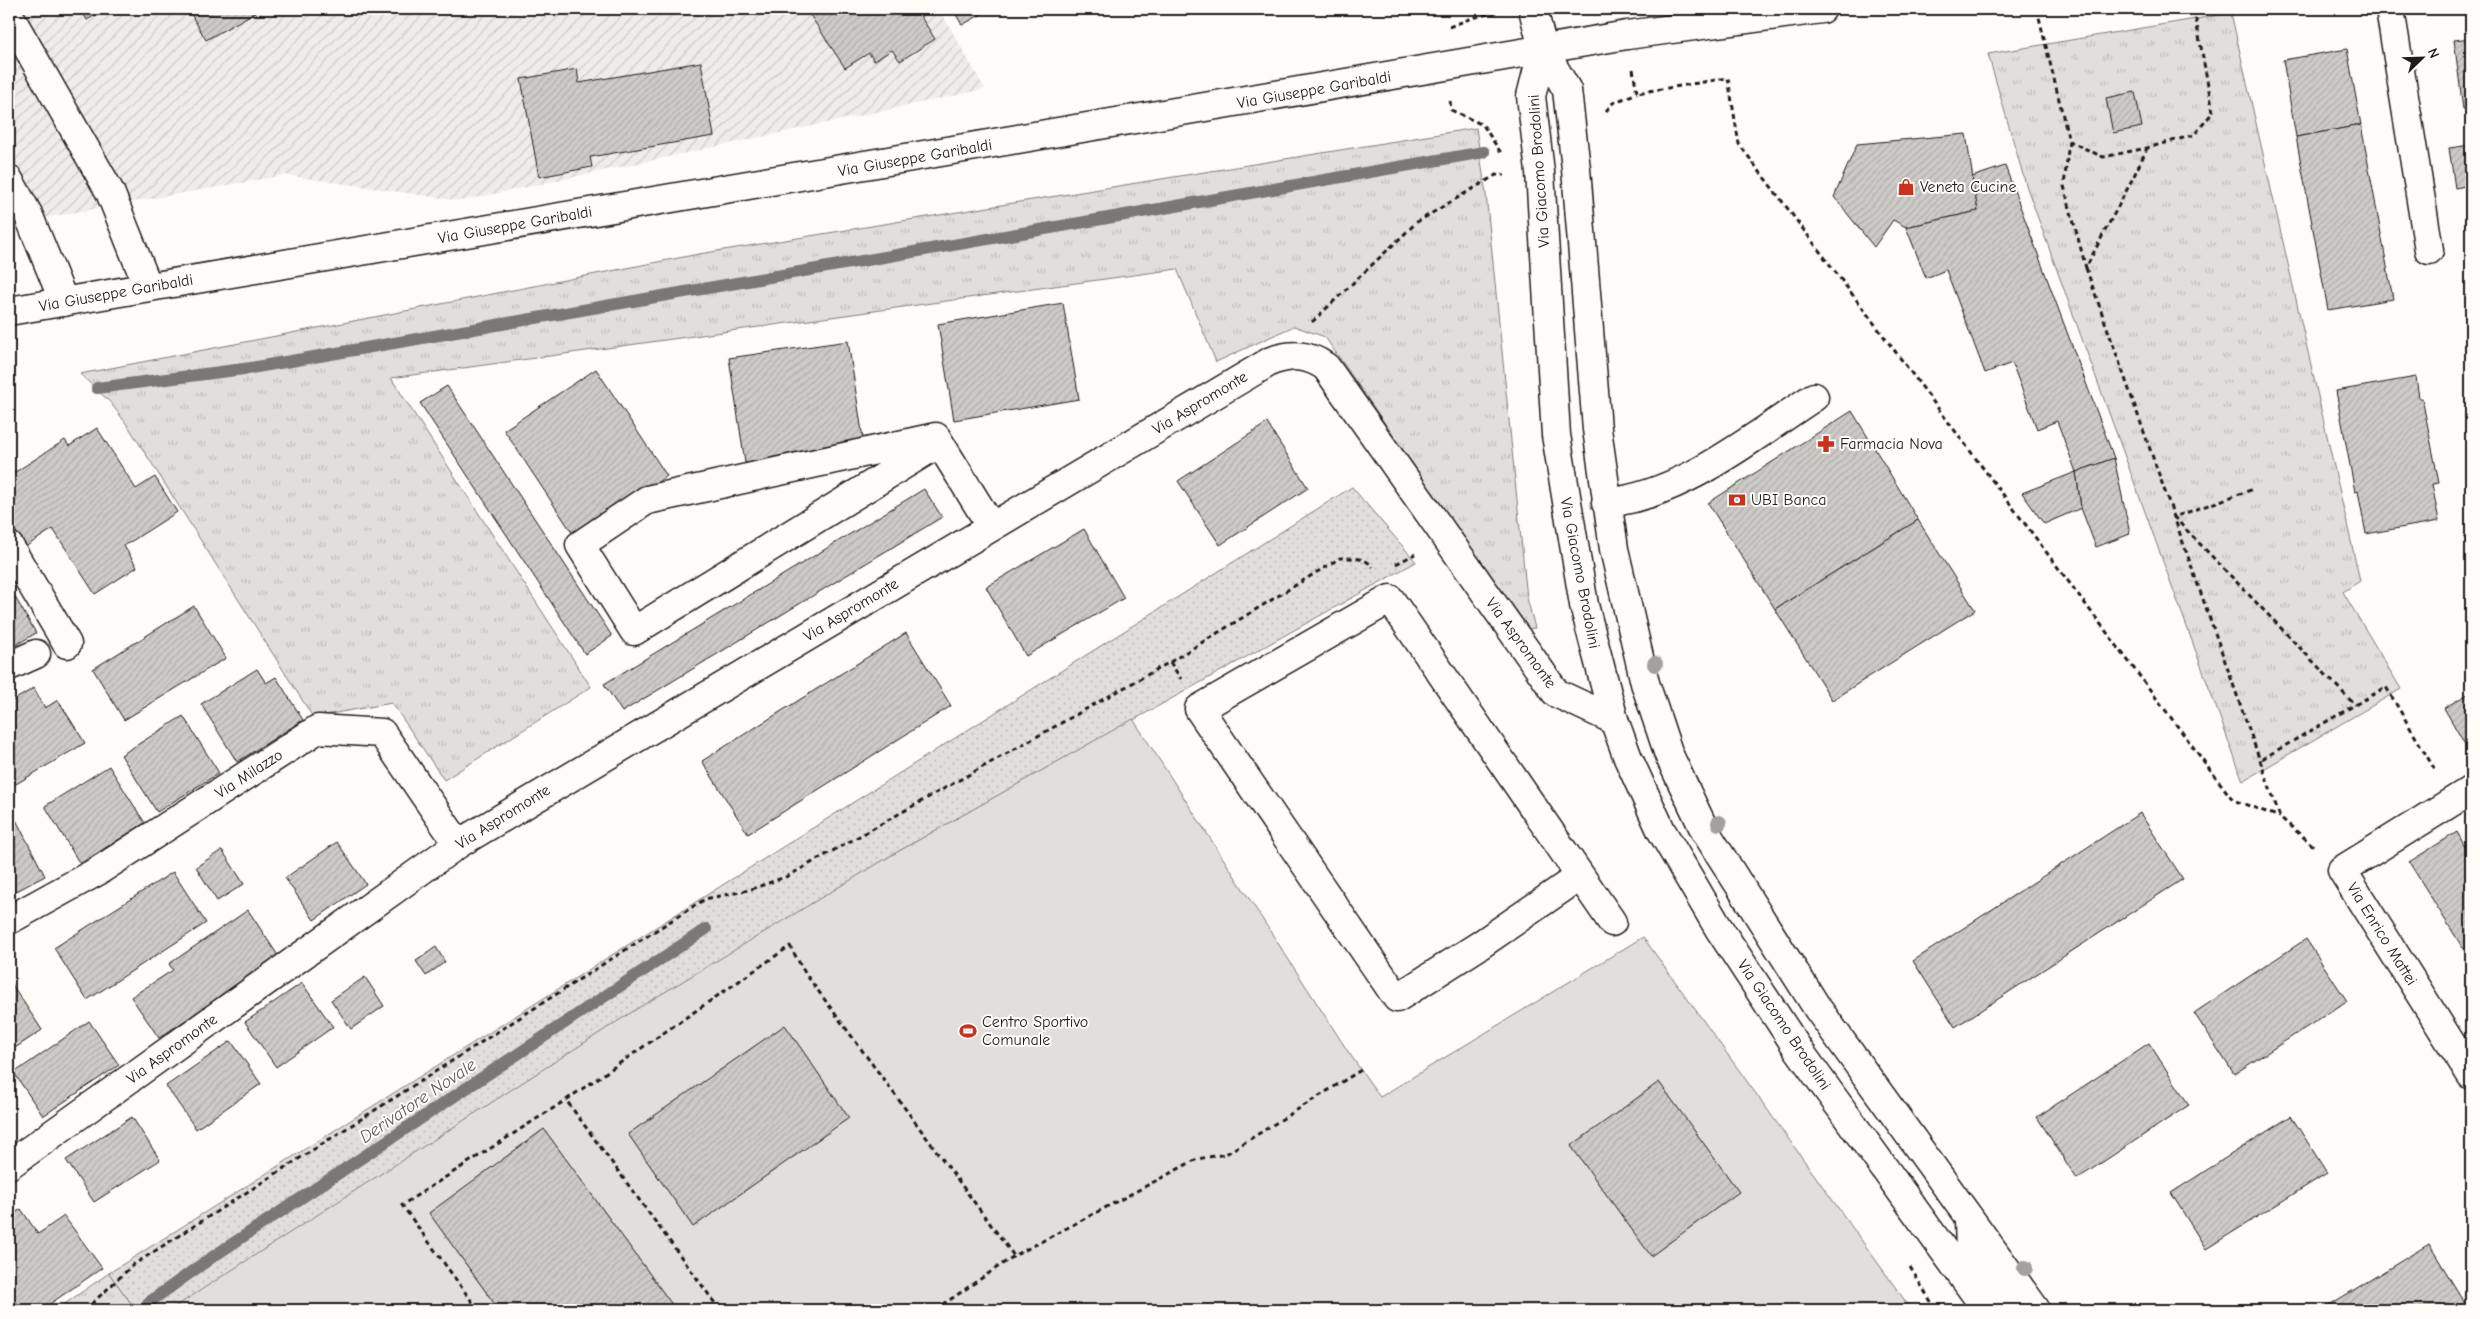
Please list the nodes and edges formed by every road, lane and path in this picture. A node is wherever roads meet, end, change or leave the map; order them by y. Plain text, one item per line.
1 (1533, 9) edge
2 (1822, 9) edge
3 (2038, 9) edge
4 (2194, 9) edge
5 (2390, 9) edge
6 (9, 15) edge
7 (1627, 35) junction
8 (1543, 49) junction
9 (1637, 92) junction
10 (1604, 113) dead end
11 (2069, 141) junction
12 (2147, 148) junction
13 (1512, 174) dead end
14 (9, 180) edge
15 (2429, 250) dead end
16 (2086, 268) junction
17 (148, 287) junction
18 (64, 302) junction
19 (9, 311) edge
20 (1271, 361) junction
21 (1814, 397) dead end
22 (939, 443) junction
23 (2251, 490) dead end
24 (1606, 503) junction
25 (2174, 517) junction
26 (992, 526) junction
27 (1444, 537) junction
28 (9, 546) edge
29 (1378, 574) junction
30 (1390, 599) junction
31 (66, 644) dead end
32 (36, 654) dead end
33 (9, 666) edge
34 (2354, 705) junction
35 (1614, 720) junction
36 (2262, 758) junction
37 (2462, 795) edge
38 (2280, 817) junction
39 (458, 844) junction
40 (2342, 870) junction
41 (1580, 876) junction
42 (9, 920) edge
43 (1612, 922) dead end
44 (1768, 932) junction
45 (1361, 1070) dead end
46 (2471, 1075) edge
47 (566, 1100) junction
48 (9, 1165) edge
49 (1969, 1220) junction
50 (1014, 1256) junction
51 (85, 1310) edge
52 (478, 1310) edge
53 (720, 1310) edge
54 (935, 1310) edge
55 (1987, 1310) edge
56 (2005, 1310) edge
57 (2036, 1310) edge

1 - 8 main road
2 - 7 main road, Via Giuseppe Garibaldi
3 - 11 path
4 - 12 path
5 - 15 main road
6 - 17 main road
7 - 8 main road, Via Giuseppe Garibaldi
7 - 9 path
8 - 17 main road, Via Giuseppe Garibaldi
8 - 24 main road, Via Giacomo Brodolini
8 - 35 main road, Via Giacomo Brodolini
9 - 10 path
9 - 38 path
11 - 12 path
11 - 16 path
12 - 16 path
13 - 20 path
14 - 18 main road
16 - 25 path
17 - 18 main road, Via Giuseppe Garibaldi
18 - 19 main road, Via Giuseppe Garibaldi
20 - 26 main road, Via Aspromonte
20 - 27 main road, Via Aspromonte
21 - 24 main road
22 - 22 main road
22 - 26 main road
23 - 25 path
24 - 44 main road, Via Giacomo Brodolini
25 - 34 path
25 - 36 path
26 - 39 main road, Via Aspromonte
27 - 29 path
27 - 35 main road, Via Aspromonte
28 - 31 main road
29 - 30 path
29 - 51 path
30 - 41 main road
30 - 41 main road
32 - 33 main road
34 - 36 path
34 - 37 path
35 - 44 main road, Via Giacomo Brodolini
35 - 55 main road, Via Giacomo Brodolini
36 - 38 path
37 - 40 main road, Via Enrico Mattei
38 - 40 path
39 - 42 main road, Via Milazzo
39 - 48 main road, Via Aspromonte
40 - 46 main road, Via Enrico Mattei
41 - 43 main road
44 - 49 main road, Via Giacomo Brodolini
45 - 50 path
47 - 50 path
47 - 52 path
47 - 53 path
49 - 56 main road
49 - 57 main road, Via Giacomo Brodolini
50 - 54 path

